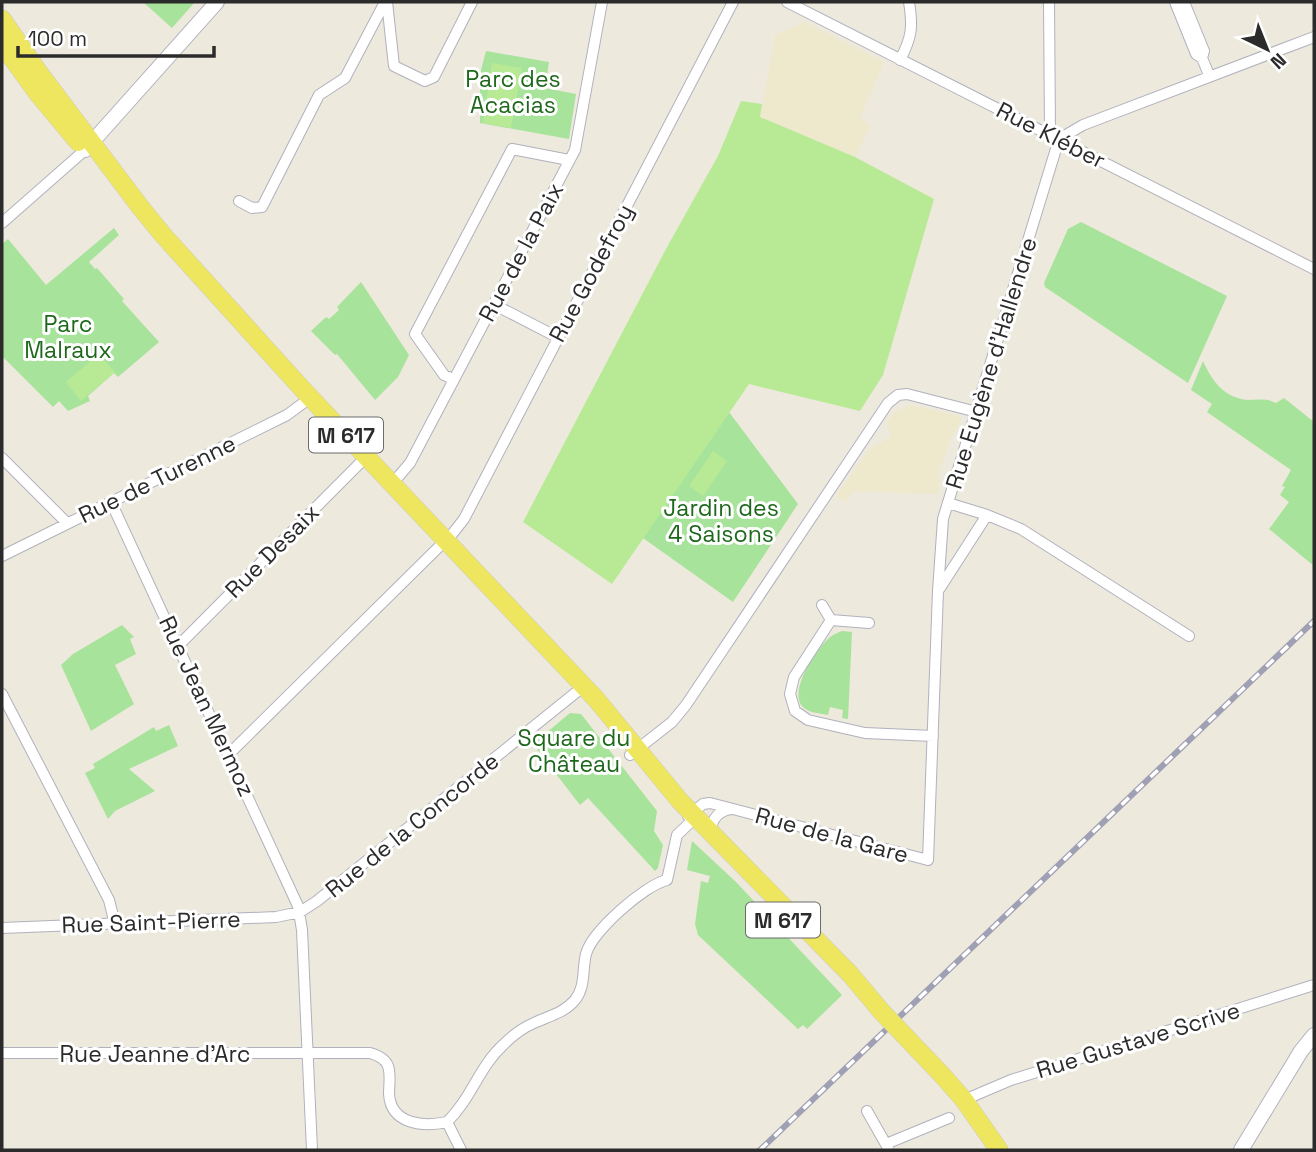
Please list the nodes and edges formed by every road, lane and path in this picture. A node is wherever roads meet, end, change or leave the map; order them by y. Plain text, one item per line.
1 (217, 2) edge
2 (386, 2) edge
3 (472, 2) edge
4 (602, 2) edge
5 (733, 2) edge
6 (788, 2) edge
7 (909, 2) edge
8 (1049, 2) edge
9 (1175, 2) edge
10 (1184, 2) edge
11 (2, 19) edge
12 (1314, 37) edge
13 (2, 44) edge
14 (1202, 58) junction
15 (900, 60) junction
16 (1209, 75) junction
17 (1055, 136) junction
18 (88, 146) junction
19 (569, 160) junction
20 (239, 201) dead end
21 (2, 223) edge
22 (1314, 269) edge
23 (493, 304) junction
24 (557, 337) junction
25 (453, 379) junction
26 (310, 398) junction
27 (977, 412) junction
28 (366, 457) junction
29 (2, 458) edge
30 (392, 484) junction
31 (111, 502) junction
32 (948, 503) junction
33 (987, 514) junction
34 (67, 523) junction
35 (445, 540) junction
36 (2, 556) edge
37 (938, 590) junction
38 (822, 605) dead end
39 (831, 620) junction
40 (869, 623) dead end
41 (1189, 636) dead end
42 (179, 645) junction
43 (582, 688) junction
44 (2, 694) edge
45 (933, 736) junction
46 (634, 752) junction
47 (229, 754) junction
48 (736, 809) junction
49 (691, 818) junction
50 (712, 832) junction
51 (928, 860) joint
52 (300, 912) junction
53 (115, 924) junction
54 (2, 928) edge
55 (1314, 985) edge
56 (882, 1012) junction
57 (1314, 1022) edge
58 (1314, 1035) edge
59 (1301, 1051) junction
60 (2, 1053) edge
61 (307, 1055) junction
62 (964, 1100) junction
63 (867, 1111) dead end
64 (949, 1118) dead end
65 (447, 1122) junction
66 (888, 1147) edge
67 (312, 1150) edge
68 (461, 1150) edge
69 (999, 1150) edge
70 (1241, 1150) edge

1 - 18 street
2 - 3 street
2 - 20 street
4 - 19 street, Rue de la Paix
5 - 24 street, Rue Godefroy
6 - 15 street, Rue Kléber
7 - 15 street
8 - 17 street, Rue Eugène d'Hallendre
9 - 14 street
10 - 14 street
11 - 18 main road, M 617
12 - 16 street
13 - 18 main road, M 617
14 - 16 street
15 - 17 street, Rue Kléber
16 - 17 street
17 - 22 street, Rue Kléber
17 - 27 street, Rue Eugène d'Hallendre
18 - 21 street
18 - 26 main road, M 617
19 - 23 street, Rue de la Paix
19 - 25 street
23 - 24 street
23 - 25 street, Rue de la Paix
24 - 35 street, Rue Godefroy
25 - 30 street, Rue de la Paix
26 - 28 main road, M 617
26 - 31 street, Rue de Turenne
27 - 32 street, Rue Eugène d'Hallendre
27 - 46 street
28 - 30 main road, M 617
28 - 42 street, Rue Desaix
29 - 34 street
30 - 35 main road, M 617
31 - 34 street, Rue de Turenne
31 - 42 street, Rue Jean Mermoz
32 - 33 street
32 - 37 street, Rue Eugène d'Hallendre
33 - 37 street, Rue Eugène d'Hallendre
33 - 41 street
34 - 36 street, Rue de Turenne
35 - 43 main road, M 617
35 - 47 street, Rue Godefroy
37 - 45 street, Rue Eugène d'Hallendre
38 - 39 street
39 - 40 street
39 - 45 street
42 - 47 street, Rue Jean Mermoz
43 - 46 main road, M 617
43 - 52 street, Rue de la Concorde
44 - 53 street
45 - 51 street, Rue Eugène d'Hallendre
46 - 49 main road, M 617
47 - 52 street, Rue Jean Mermoz
48 - 49 street, Rue de la Gare
48 - 50 street, Rue de la Gare
48 - 51 street, Rue de la Gare
49 - 50 main road, M 617
49 - 56 main road, M 617
49 - 65 street
50 - 56 main road, M 617
52 - 53 street, Rue Saint-Pierre
52 - 61 street
53 - 54 street, Rue Saint-Pierre
55 - 62 street, Rue Gustave Scrive
56 - 62 main road, M 617, bridge
57 - 59 street
58 - 59 street
59 - 70 street
60 - 61 street, Rue Jeanne d'Arc
61 - 65 street, Rue Jeanne d'Arc
61 - 67 street
62 - 69 main road, M 617
63 - 66 street
64 - 66 street
65 - 68 street

